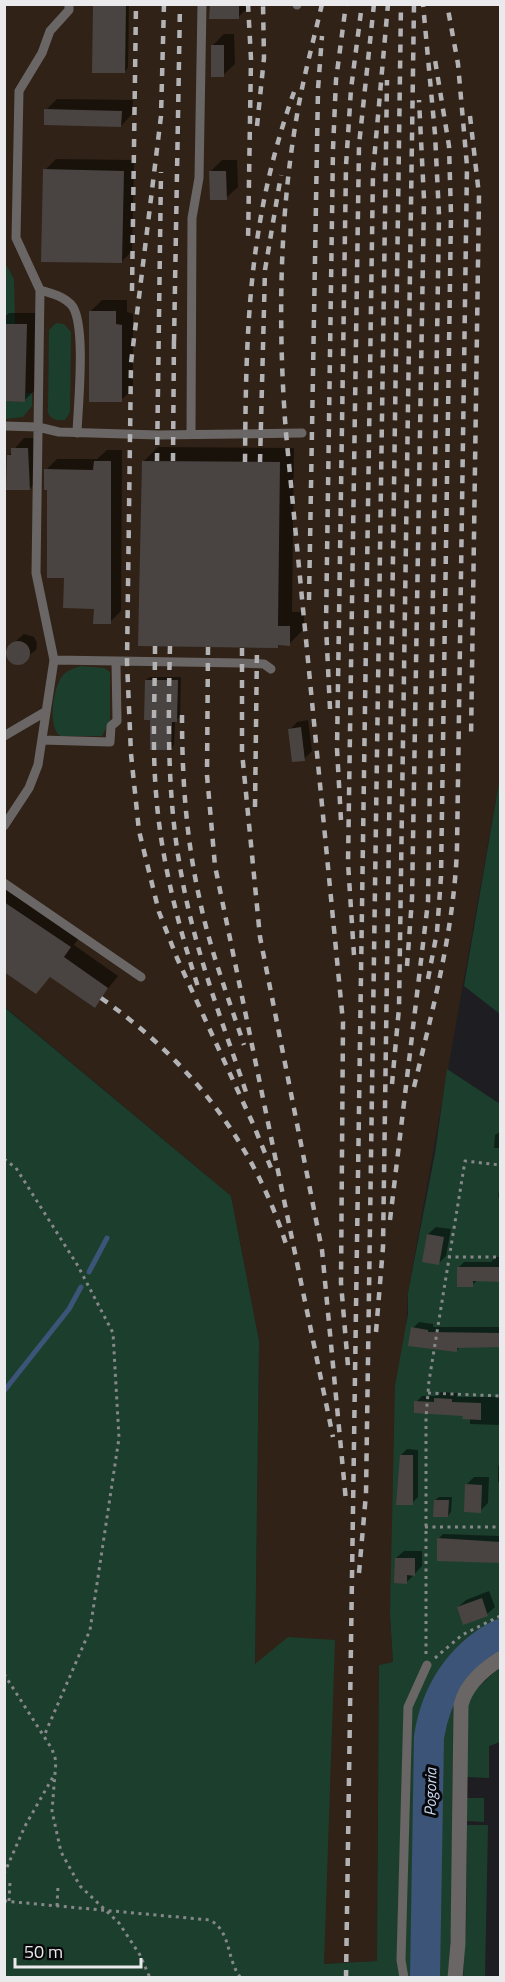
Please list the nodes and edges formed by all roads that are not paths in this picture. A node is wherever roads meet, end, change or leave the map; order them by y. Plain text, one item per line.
1 (69, 4) edge
2 (202, 4) edge
3 (40, 290) junction
4 (4, 426) edge
5 (38, 427) junction
6 (77, 433) junction
7 (302, 433) dead end
8 (191, 434) junction
9 (54, 660) junction
10 (116, 662) junction
11 (271, 669) dead end
12 (45, 712) junction
13 (4, 736) edge
14 (42, 740) junction
15 (4, 826) edge
16 (4, 883) edge
17 (141, 977) dead end
18 (501, 1659) edge
19 (427, 1665) road end
20 (404, 1977) edge
21 (455, 1977) edge

1 - 3 lane
2 - 8 lane
3 - 5 lane
3 - 6 lane
4 - 5 lane
5 - 6 lane
5 - 9 lane
6 - 8 lane
7 - 8 lane
9 - 10 lane
9 - 12 lane
10 - 11 lane
10 - 14 lane
12 - 13 lane
12 - 14 lane
14 - 15 lane
16 - 17 lane
18 - 21 street
19 - 20 lane

